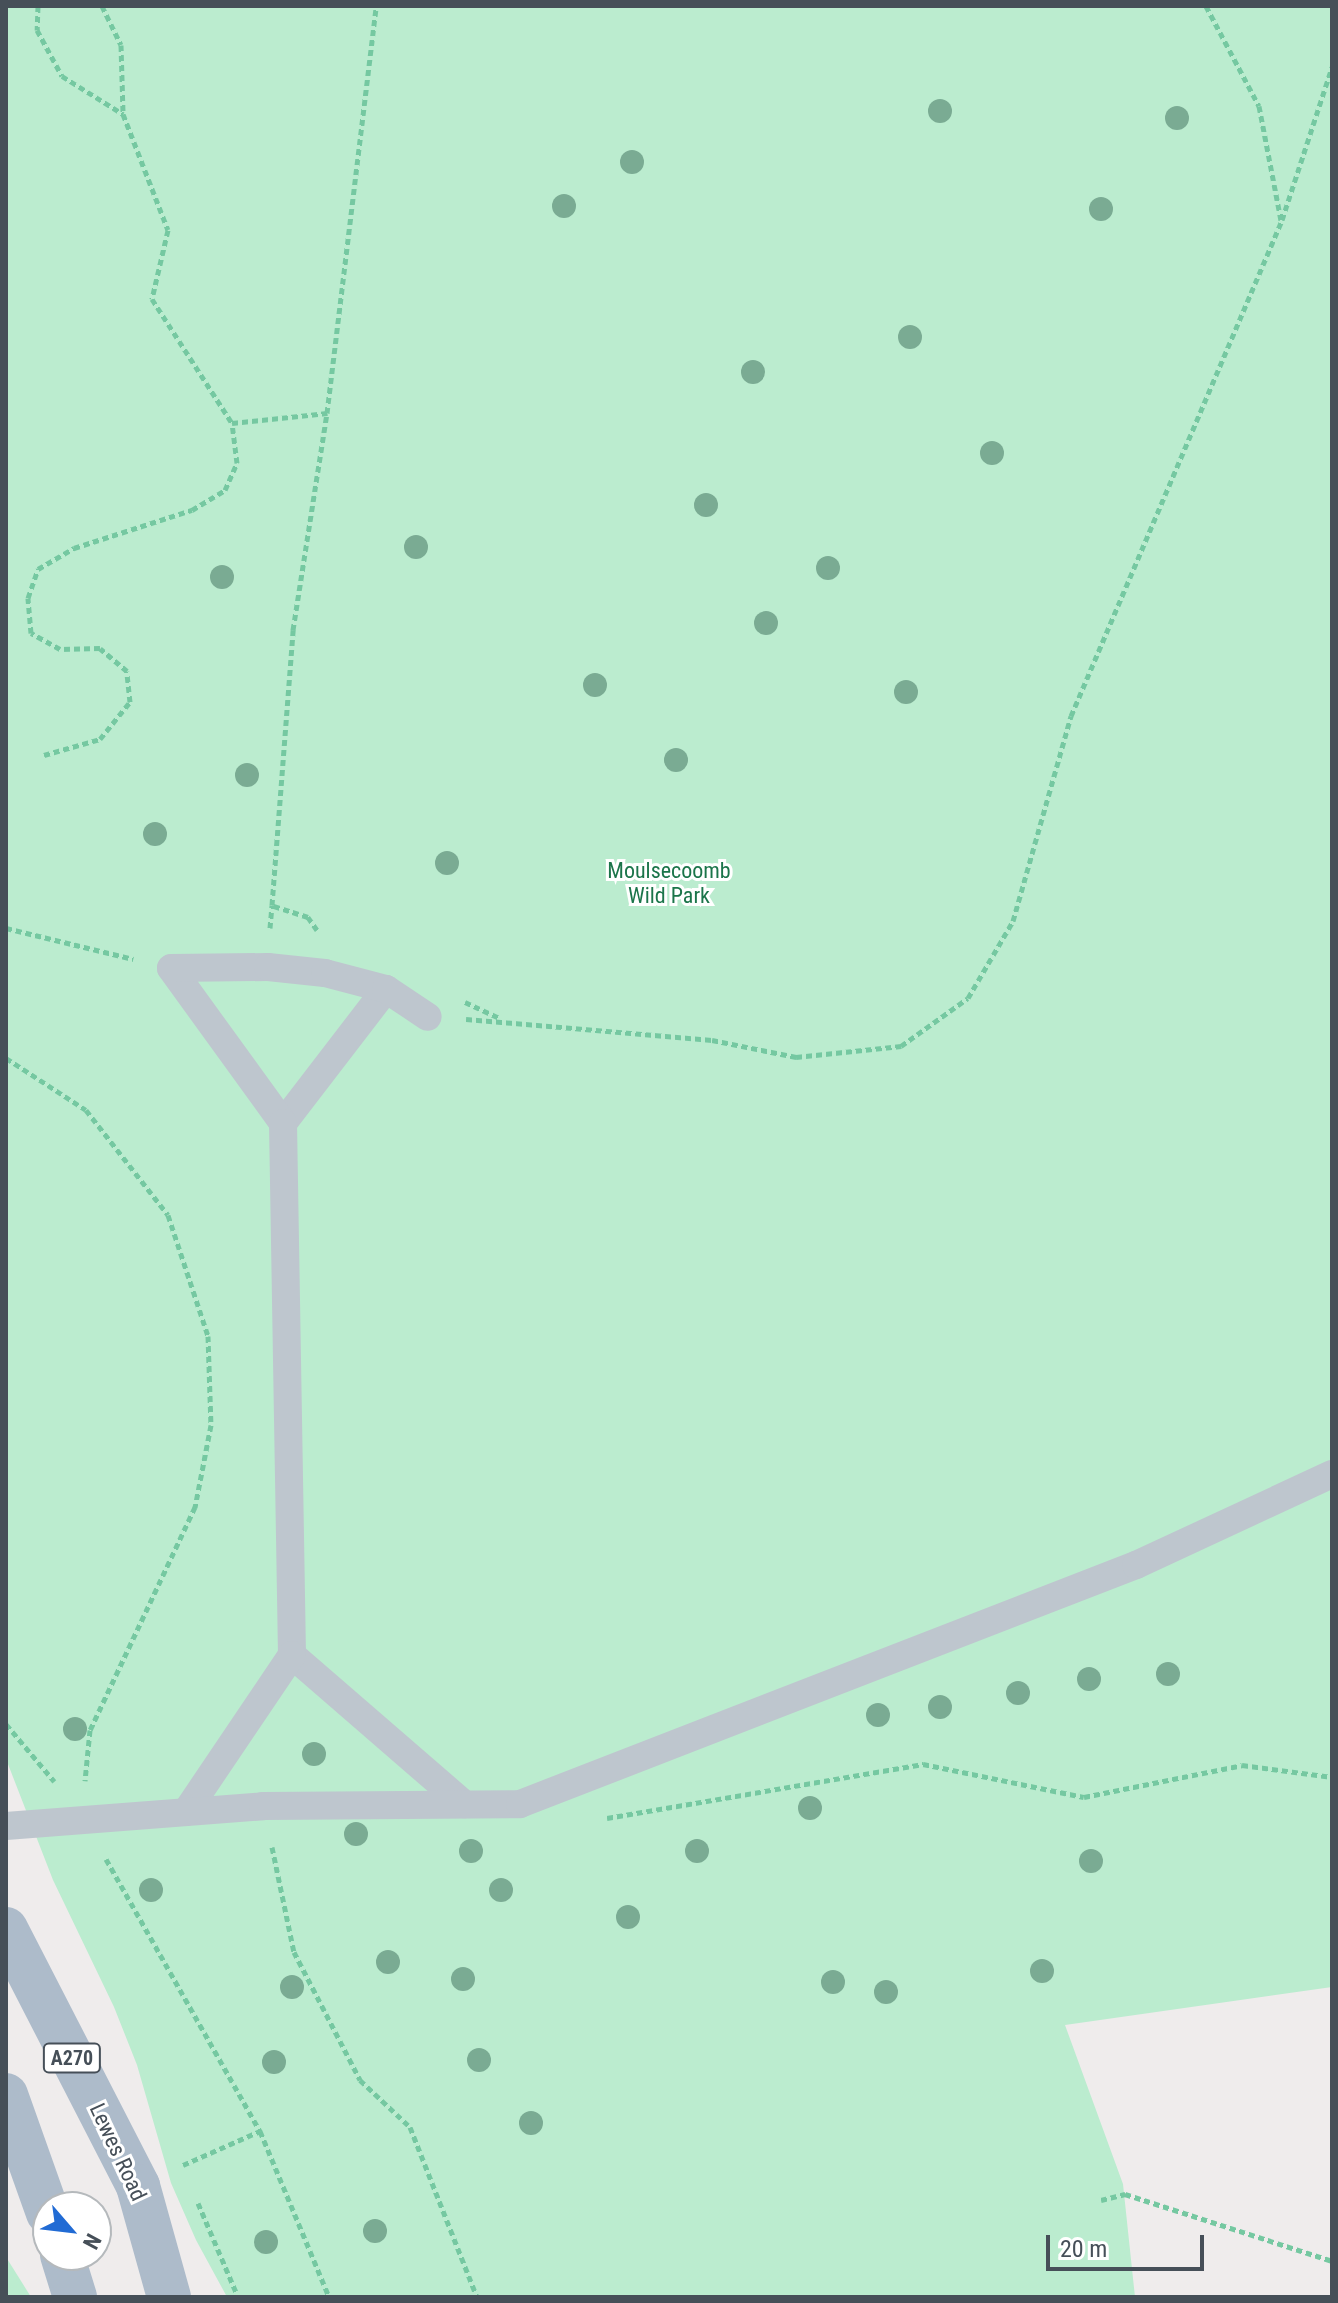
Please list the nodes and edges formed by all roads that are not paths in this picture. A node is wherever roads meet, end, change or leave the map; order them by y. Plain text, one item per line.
1 (386, 989) junction
2 (428, 1017) road end
3 (283, 1123) junction
4 (1332, 1474) edge
5 (292, 1655) junction
6 (464, 1804) junction
7 (186, 1812) junction
8 (6, 1826) edge
9 (6, 1929) edge
10 (6, 2095) edge
11 (40, 2191) edge
12 (67, 2271) edge
13 (75, 2297) edge
14 (169, 2297) edge

1 - 2 lane
1 - 3 lane
1 - 3 lane
3 - 5 lane
4 - 6 lane
5 - 6 lane
5 - 7 lane
6 - 7 lane
7 - 8 lane
9 - 14 main road, Lewes Road / A270
10 - 11 main road
12 - 13 main road

